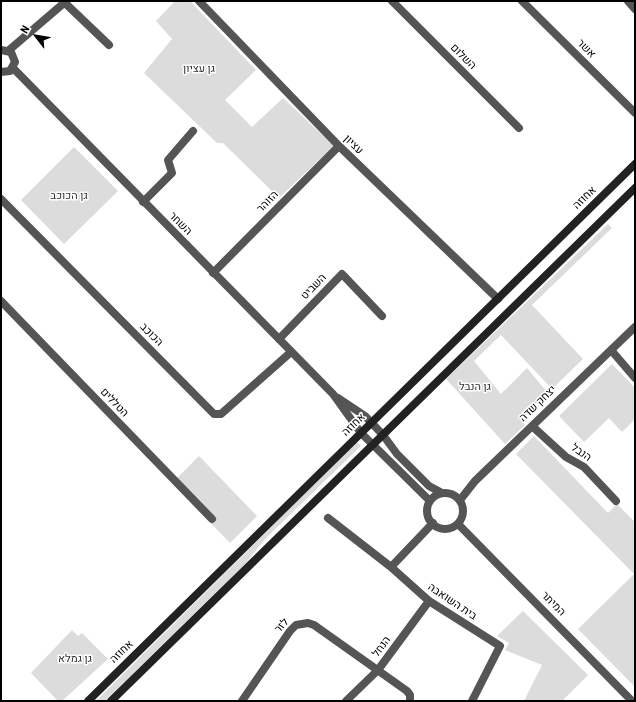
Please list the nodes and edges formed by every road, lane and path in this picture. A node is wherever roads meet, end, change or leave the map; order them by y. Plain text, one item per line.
1 (199, 1) edge
2 (392, 1) edge
3 (522, 1) edge
4 (628, 1) edge
5 (64, 2) edge
6 (635, 8) edge
7 (109, 45) dead end
8 (5, 50) edge
9 (13, 68) junction
10 (1, 72) edge
11 (635, 113) edge
12 (519, 128) dead end
13 (193, 131) dead end
14 (339, 146) junction
15 (635, 164) edge
16 (635, 188) edge
17 (1, 199) edge
18 (143, 202) junction
19 (213, 273) junction
20 (498, 299) junction
21 (1, 301) edge
22 (382, 316) dead end
23 (635, 327) edge
24 (279, 339) junction
25 (611, 350) junction
26 (291, 352) junction
27 (635, 378) edge
28 (333, 394) junction
29 (371, 423) junction
30 (532, 426) junction
31 (361, 433) junction
32 (384, 435) junction
33 (373, 445) junction
34 (442, 493) junction
35 (460, 500) junction
36 (430, 501) junction
37 (616, 501) dead end
38 (328, 518) dead end
39 (212, 519) dead end
40 (433, 523) junction
41 (458, 524) junction
42 (391, 567) junction
43 (429, 601) junction
44 (378, 670) junction
45 (86, 701) edge
46 (112, 701) edge
47 (242, 701) edge
48 (346, 701) edge
49 (410, 701) edge
50 (472, 701) edge
51 (632, 701) edge

1 - 14 street, עציון
2 - 12 street, השלום
3 - 11 street, אשר
4 - 6 street
5 - 7 street
5 - 8 street
8 - 9 street
9 - 10 street
9 - 18 street, השחר
13 - 18 street
14 - 19 street, הזוהר
14 - 20 street, עציון
15 - 20 main road, אחוזה
16 - 32 main road
17 - 26 street, הכוכב
18 - 19 street, השחר
19 - 24 street, השחר
20 - 29 main road, אחוזה
21 - 39 street, הטללים
22 - 24 street, השביט
23 - 25 street, יצחק שדה
24 - 26 street, השחר
25 - 27 street
25 - 30 street, יצחק שדה
26 - 28 street, השחר
28 - 29 street, השחר
28 - 31 street, השחר
29 - 31 main road, אחוזה
29 - 32 street
30 - 35 street, יצחק שדה
30 - 37 street, הנבל
31 - 33 street
31 - 45 main road, אחוזה
32 - 33 main road
32 - 34 street
33 - 36 street
33 - 46 main road
34 - 35 street
34 - 36 street
35 - 41 street
36 - 40 street
38 - 42 street, בית השואבה
40 - 41 street
40 - 42 street
41 - 51 street, המיתר
42 - 43 street, בית השואבה
43 - 44 street, הנחל
43 - 50 street, בית השואבה
44 - 47 street, לזר
44 - 48 street, הנחל
44 - 49 street, לזר

